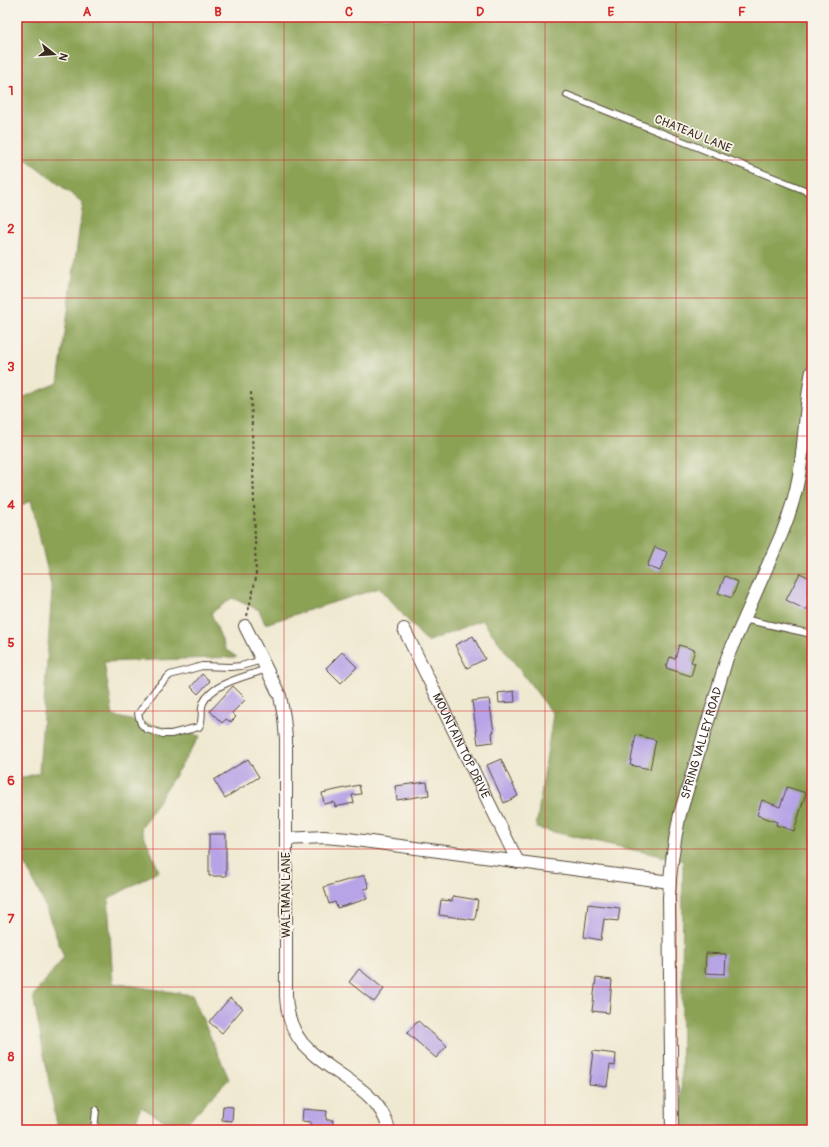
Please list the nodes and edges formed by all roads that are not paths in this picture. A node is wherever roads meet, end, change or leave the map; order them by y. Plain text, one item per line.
1 (567, 94) dead end
2 (812, 193) edge
3 (812, 371) edge
4 (743, 619) junction
5 (245, 626) road end
6 (404, 629) dead end
7 (812, 634) edge
8 (264, 665) junction
9 (286, 839) junction
10 (518, 862) junction
11 (670, 882) junction
12 (96, 1110) dead end
13 (94, 1130) edge
14 (389, 1130) edge
15 (672, 1130) edge

1 - 2 lane, CHATEAU LANE
3 - 4 street, SPRING VALLEY ROAD
4 - 7 lane
4 - 11 street, SPRING VALLEY ROAD
5 - 8 street, WALTMAN LANE
6 - 10 street, MOUNTAIN TOP DRIVE
8 - 8 lane
8 - 9 street, WALTMAN LANE
9 - 10 street
9 - 14 street, WALTMAN LANE
10 - 11 street
11 - 15 street, SPRING VALLEY ROAD
12 - 13 lane

